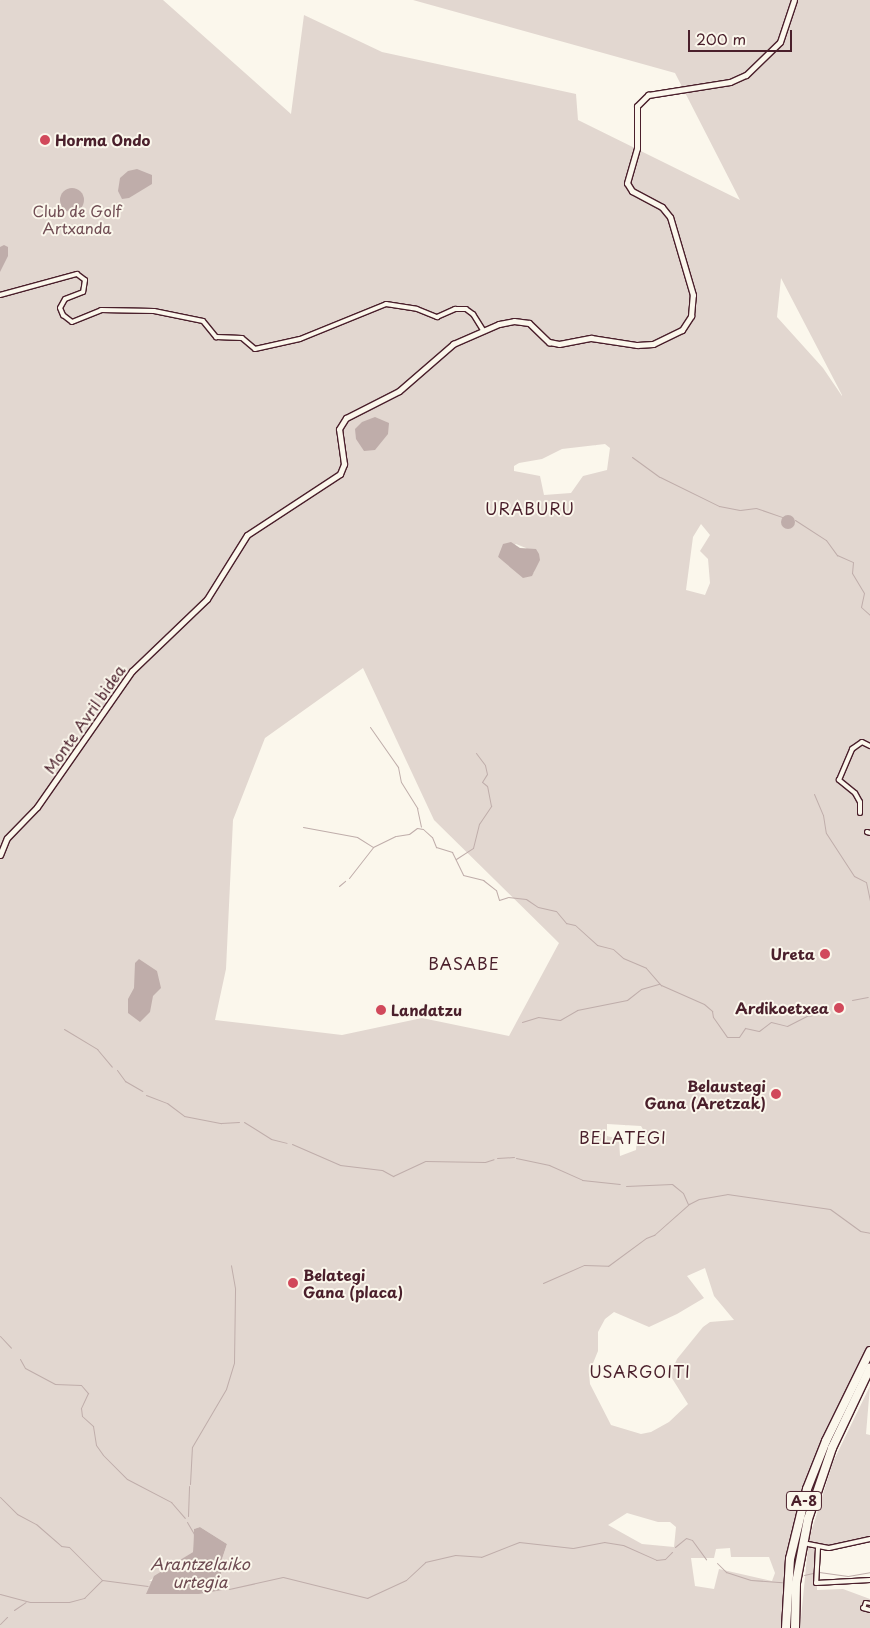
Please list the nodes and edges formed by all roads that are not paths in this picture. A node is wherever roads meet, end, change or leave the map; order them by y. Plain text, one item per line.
1 (794, 0) edge
2 (0, 295) edge
3 (482, 330) junction
4 (870, 746) edge
5 (860, 813) dead end
6 (0, 855) edge
7 (870, 1343) edge
8 (870, 1350) edge
9 (870, 1368) edge
10 (870, 1374) edge
11 (854, 1382) junction
12 (859, 1389) junction
13 (870, 1539) edge
14 (808, 1544) dead end
15 (818, 1548) junction
16 (870, 1580) edge
17 (870, 1603) edge
18 (863, 1608) joint
19 (870, 1610) edge
20 (786, 1628) edge
21 (795, 1628) edge

1 - 3 street
2 - 3 street
3 - 6 street, Monte Avril bidea
4 - 5 street
7 - 11 highway
8 - 11 highway, A-8
9 - 12 highway, A-8
10 - 12 highway
11 - 20 highway, A-8
12 - 21 highway, A-8
13 - 15 street
14 - 15 street
15 - 16 street
17 - 18 street
18 - 19 street

